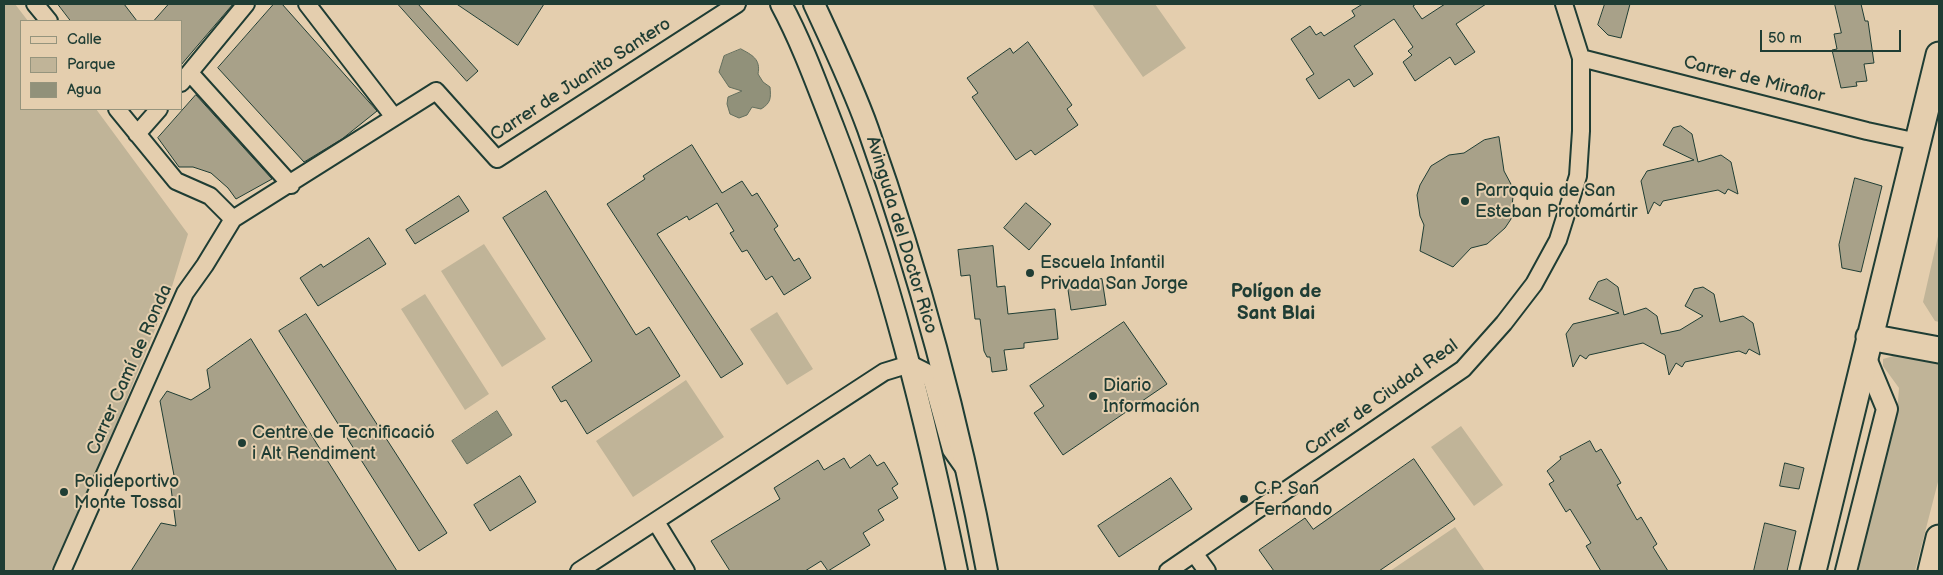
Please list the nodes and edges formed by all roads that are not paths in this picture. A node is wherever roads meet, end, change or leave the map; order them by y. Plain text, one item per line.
1 (35, 4) edge
2 (246, 4) edge
3 (307, 4) edge
4 (737, 4) edge
5 (781, 4) edge
6 (814, 4) edge
7 (1564, 4) edge
8 (48, 20) edge
9 (1939, 55) edge
10 (1581, 58) junction
11 (186, 78) edge
12 (119, 110) edge
13 (158, 110) edge
14 (394, 117) junction
15 (137, 134) junction
16 (1918, 142) junction
17 (291, 185) junction
18 (233, 219) junction
19 (1867, 347) junction
20 (1939, 350) edge
21 (910, 364) junction
22 (968, 472) junction
23 (656, 522) junction
24 (1939, 538) edge
25 (1194, 553) junction
26 (62, 571) edge
27 (580, 571) edge
28 (686, 571) edge
29 (957, 571) edge
30 (987, 571) edge
31 (1168, 571) edge
32 (1207, 571) edge
33 (1813, 571) edge
34 (1846, 571) edge
35 (1931, 571) edge

1 - 8 street
2 - 11 street
3 - 14 street
4 - 14 street, Carrer de Juanito Santero
5 - 21 street, Avinguda del Doctor Rico
6 - 22 street, Avinguda del Doctor Rico
7 - 10 street, Carrer de Ciudad Real
9 - 16 main road
10 - 16 street, Carrer de Miraflor
10 - 25 street, Carrer de Ciudad Real
11 - 17 street
12 - 15 street
13 - 15 street
14 - 17 street, Carrer de Juanito Santero
15 - 18 street
16 - 19 main road
17 - 18 street, Carrer de Juanito Santero
18 - 26 street, Carrer Camí de Ronda
19 - 20 main road
19 - 33 main road
19 - 34 street
21 - 22 street, Avinguda del Doctor Rico
21 - 23 street
21 - 29 street, Avinguda del Doctor Rico
22 - 30 street, Avinguda del Doctor Rico
23 - 27 street
23 - 28 street
24 - 35 main road
25 - 31 street, Carrer de Ciudad Real
25 - 32 street

